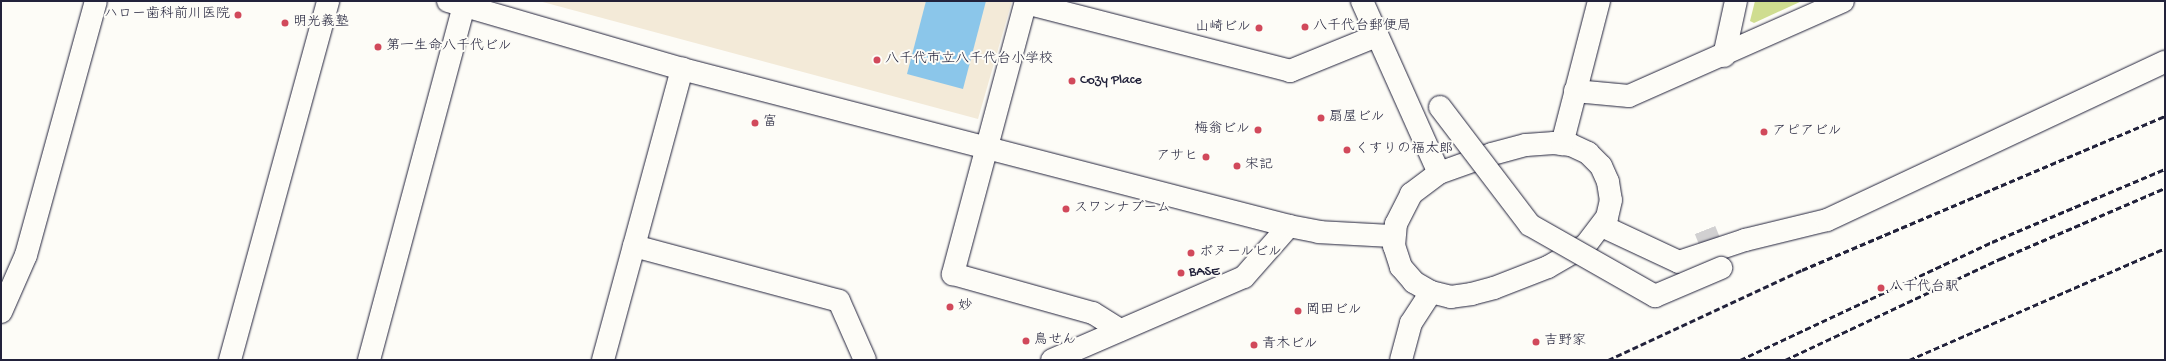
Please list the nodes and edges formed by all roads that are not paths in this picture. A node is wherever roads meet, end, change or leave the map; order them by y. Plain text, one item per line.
1 (96, 1) edge
2 (328, 1) edge
3 (1362, 1) edge
4 (1599, 1) edge
5 (1736, 1) edge
6 (1842, 1) edge
7 (1026, 2) edge
8 (459, 3) edge
9 (1376, 36) junction
10 (1724, 56) junction
11 (2165, 62) edge
12 (682, 69) junction
13 (1575, 91) junction
14 (1440, 107) dead end
15 (1562, 144) junction
16 (986, 149) junction
17 (1439, 173) junction
18 (1289, 226) junction
19 (1602, 226) junction
20 (1394, 236) junction
21 (634, 246) junction
22 (1721, 268) dead end
23 (1431, 292) junction
24 (1, 312) edge
25 (1120, 330) junction
26 (230, 360) edge
27 (369, 360) edge
28 (603, 360) edge
29 (865, 360) edge
30 (1052, 360) edge
31 (1401, 360) edge

1 - 24 street
2 - 26 street
3 - 9 street
4 - 13 street
5 - 10 street
6 - 10 street
7 - 9 street
7 - 16 street
8 - 12 street
8 - 27 street
9 - 17 street
10 - 13 street
11 - 19 street
12 - 16 street
12 - 21 street
13 - 15 street
14 - 22 street, bridge
15 - 17 street
15 - 19 street
16 - 18 street
16 - 25 street
17 - 20 street
18 - 20 street
18 - 25 street
19 - 23 street
20 - 23 street
21 - 28 street
21 - 29 street
23 - 31 street
25 - 30 street

